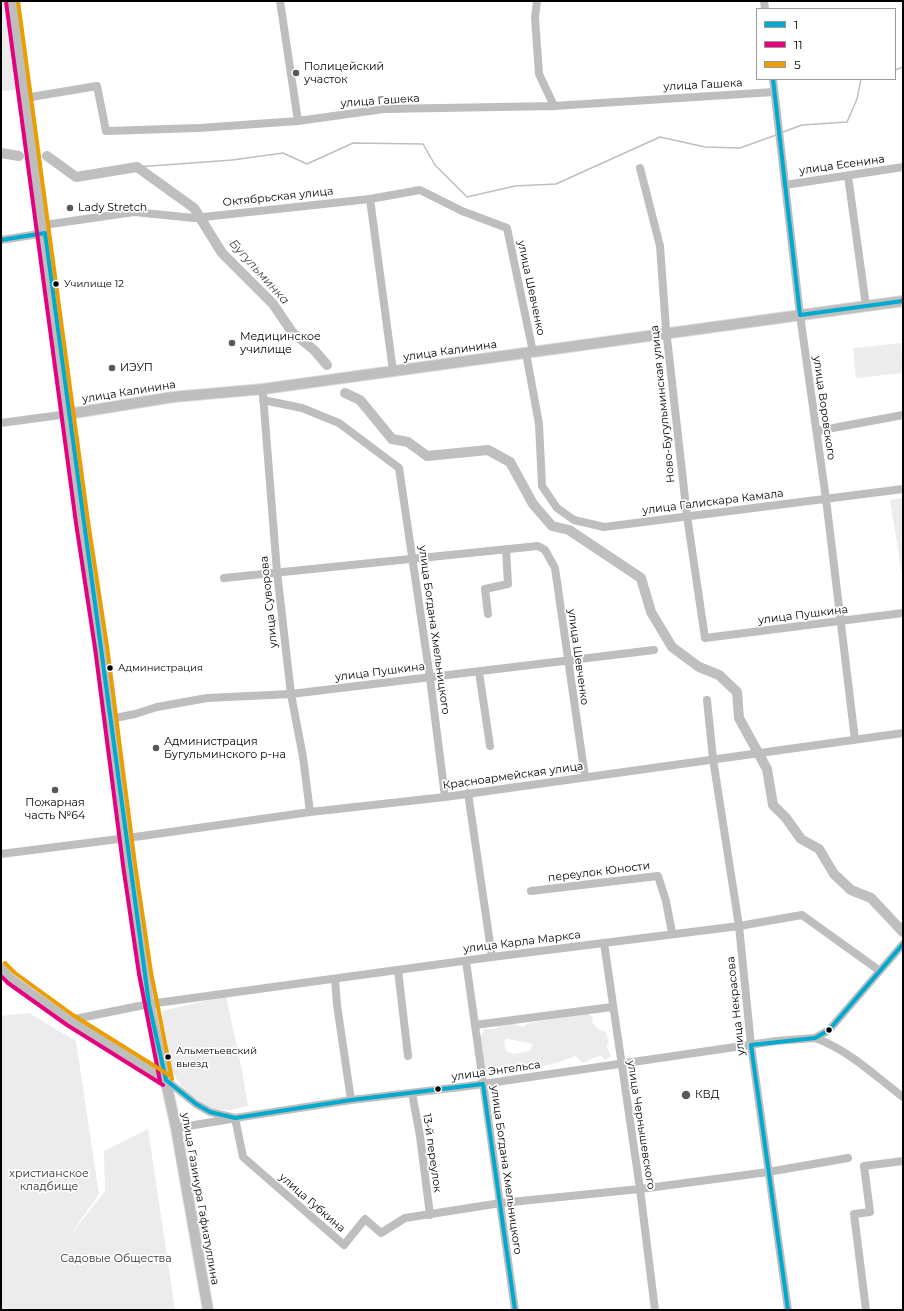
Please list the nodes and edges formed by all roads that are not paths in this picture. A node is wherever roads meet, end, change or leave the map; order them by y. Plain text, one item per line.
1 (12, 1) edge
2 (280, 1) edge
3 (537, 1) edge
4 (773, 80) edge
5 (774, 92) junction
6 (25, 98) junction
7 (554, 106) junction
8 (298, 121) junction
9 (903, 167) edge
10 (640, 168) dead end
11 (848, 176) junction
12 (785, 185) junction
13 (370, 199) junction
14 (507, 228) joint
15 (44, 229) junction
16 (1, 240) edge
17 (903, 301) edge
18 (866, 306) junction
19 (800, 315) junction
20 (666, 335) junction
21 (529, 352) junction
22 (392, 371) junction
23 (263, 389) junction
24 (263, 400) junction
25 (68, 414) junction
26 (903, 415) edge
27 (1, 424) edge
28 (816, 432) junction
29 (542, 486) joint
30 (903, 489) edge
31 (826, 499) junction
32 (687, 516) junction
33 (506, 549) junction
34 (413, 558) junction
35 (277, 572) junction
36 (224, 578) dead end
37 (903, 613) edge
38 (488, 614) dead end
39 (841, 621) junction
40 (705, 638) joint
41 (654, 650) dead end
42 (567, 661) junction
43 (479, 672) junction
44 (430, 678) junction
45 (291, 694) junction
46 (707, 700) dead end
47 (110, 719) junction
48 (903, 733) edge
49 (855, 740) junction
50 (490, 746) dead end
51 (713, 759) junction
52 (585, 777) junction
53 (468, 793) junction
54 (445, 796) junction
55 (310, 812) junction
56 (126, 838) junction
57 (1, 854) edge
58 (531, 891) dead end
59 (739, 926) junction
60 (672, 933) junction
61 (604, 943) junction
62 (903, 944) edge
63 (492, 957) junction
64 (466, 960) junction
65 (1, 967) edge
66 (398, 970) junction
67 (880, 971) junction
68 (335, 979) junction
69 (149, 1004) junction
70 (612, 1007) junction
71 (70, 1020) junction
72 (475, 1025) junction
73 (815, 1038) junction
74 (751, 1045) junction
75 (408, 1056) dead end
76 (621, 1065) junction
77 (166, 1080) junction
78 (483, 1084) junction
79 (412, 1093) junction
80 (903, 1097) edge
81 (351, 1100) junction
82 (235, 1118) junction
83 (176, 1128) junction
84 (848, 1158) dead end
85 (903, 1161) edge
86 (768, 1172) junction
87 (640, 1189) junction
88 (501, 1203) junction
89 (430, 1215) junction
90 (208, 1310) edge
91 (516, 1310) edge
92 (654, 1310) edge
93 (788, 1310) edge
94 (866, 1310) edge

1 - 6 main road, улица Газинура Гафиатуллина
2 - 8 street
3 - 7 street
4 - 5 street, улица Воровского
5 - 7 street, улица Гашека
5 - 12 street, улица Воровского
6 - 8 street, улица Гашека
6 - 15 main road, улица Газинура Гафиатуллина
7 - 8 street, улица Гашека
9 - 11 street, улица Есенина
10 - 20 street, Ново-Бугульминская улица
11 - 12 street, улица Есенина
11 - 18 street
12 - 19 street, улица Воровского
13 - 14 street, Октябрьская улица
13 - 15 street, Октябрьская улица
13 - 22 street
14 - 21 street, улица Шевченко
15 - 16 street, Октябрьская улица
15 - 25 main road, улица Газинура Гафиатуллина
17 - 18 main road, улица Калинина
18 - 19 main road, улица Калинина
19 - 20 main road, улица Калинина
19 - 28 street, улица Воровского
20 - 21 main road, улица Калинина
20 - 32 street, Ново-Бугульминская улица
21 - 22 main road, улица Калинина
21 - 29 street, улица Шевченко
22 - 23 main road, улица Калинина
23 - 24 street, улица Суворова
23 - 25 main road, улица Калинина
24 - 34 street, улица Богдана Хмельницкого
24 - 35 street, улица Суворова
25 - 27 street, улица Калинина
25 - 47 main road, улица Газинура Гафиатуллина
26 - 28 street
28 - 31 street, улица Воровского
29 - 32 street, улица Галискара Камала
30 - 31 street, улица Галискара Камала
31 - 32 street, улица Галискара Камала
31 - 39 street, улица Воровского
32 - 40 street, Ново-Бугульминская улица
33 - 34 street
33 - 38 street
33 - 42 street, улица Шевченко
34 - 35 street
34 - 44 street, улица Богдана Хмельницкого
35 - 36 street
35 - 45 street, улица Суворова
37 - 39 street, улица Пушкина
39 - 40 street, улица Пушкина
39 - 49 street, улица Воровского
41 - 42 street, улица Пушкина
42 - 43 street, улица Пушкина
42 - 52 street, улица Шевченко
43 - 44 street, улица Пушкина
43 - 50 street
44 - 45 street, улица Пушкина
44 - 54 street, улица Богдана Хмельницкого
45 - 47 street, улица Пушкина
45 - 55 street, улица Суворова
46 - 51 street, улица Некрасова
47 - 56 main road, улица Газинура Гафиатуллина
48 - 49 street, Красноармейская улица
49 - 51 street, Красноармейская улица
51 - 52 street, Красноармейская улица
51 - 59 street, улица Некрасова
52 - 53 street, Красноармейская улица
53 - 54 street, Красноармейская улица
53 - 63 street
54 - 55 street, Красноармейская улица
55 - 56 street, Красноармейская улица
56 - 57 street, Красноармейская улица
56 - 69 main road, улица Газинура Гафиатуллина
58 - 60 street, переулок Юности
59 - 60 street, улица Карла Маркса
59 - 67 street, улица Карла Маркса
59 - 74 street, улица Некрасова
60 - 61 street, улица Карла Маркса
61 - 63 street, улица Карла Маркса
61 - 70 street, улица Чернышевского
62 - 67 street
63 - 64 street, улица Карла Маркса
64 - 66 street, улица Карла Маркса
64 - 72 street, улица Богдана Хмельницкого
65 - 71 street
66 - 68 street, улица Карла Маркса
66 - 75 street
67 - 73 street
68 - 69 street, улица Карла Маркса
68 - 81 street
69 - 71 street
69 - 77 main road, улица Газинура Гафиатуллина
70 - 72 street
70 - 76 street, улица Чернышевского
71 - 77 street, улица Энгельса
72 - 78 street, улица Богдана Хмельницкого
73 - 74 street, улица Энгельса
73 - 80 street
74 - 76 street, улица Энгельса
74 - 86 street, улица Некрасова
76 - 78 street, улица Энгельса
76 - 87 street, улица Чернышевского
77 - 82 street, улица Энгельса
77 - 83 main road, улица Газинура Гафиатуллина
78 - 79 street, улица Энгельса
78 - 88 street, улица Богдана Хмельницкого
79 - 81 street, улица Энгельса
79 - 89 street, 13-й переулок
81 - 82 street, улица Энгельса
82 - 83 street
82 - 89 street, улица Губкина
83 - 90 main road, улица Газинура Гафиатуллина
84 - 86 street, улица Губкина
85 - 94 street
86 - 87 street, улица Губкина
86 - 93 street, улица Некрасова
87 - 88 street, улица Губкина
87 - 92 street, улица Чернышевского
88 - 89 street, улица Губкина
88 - 91 street, улица Богдана Хмельницкого

